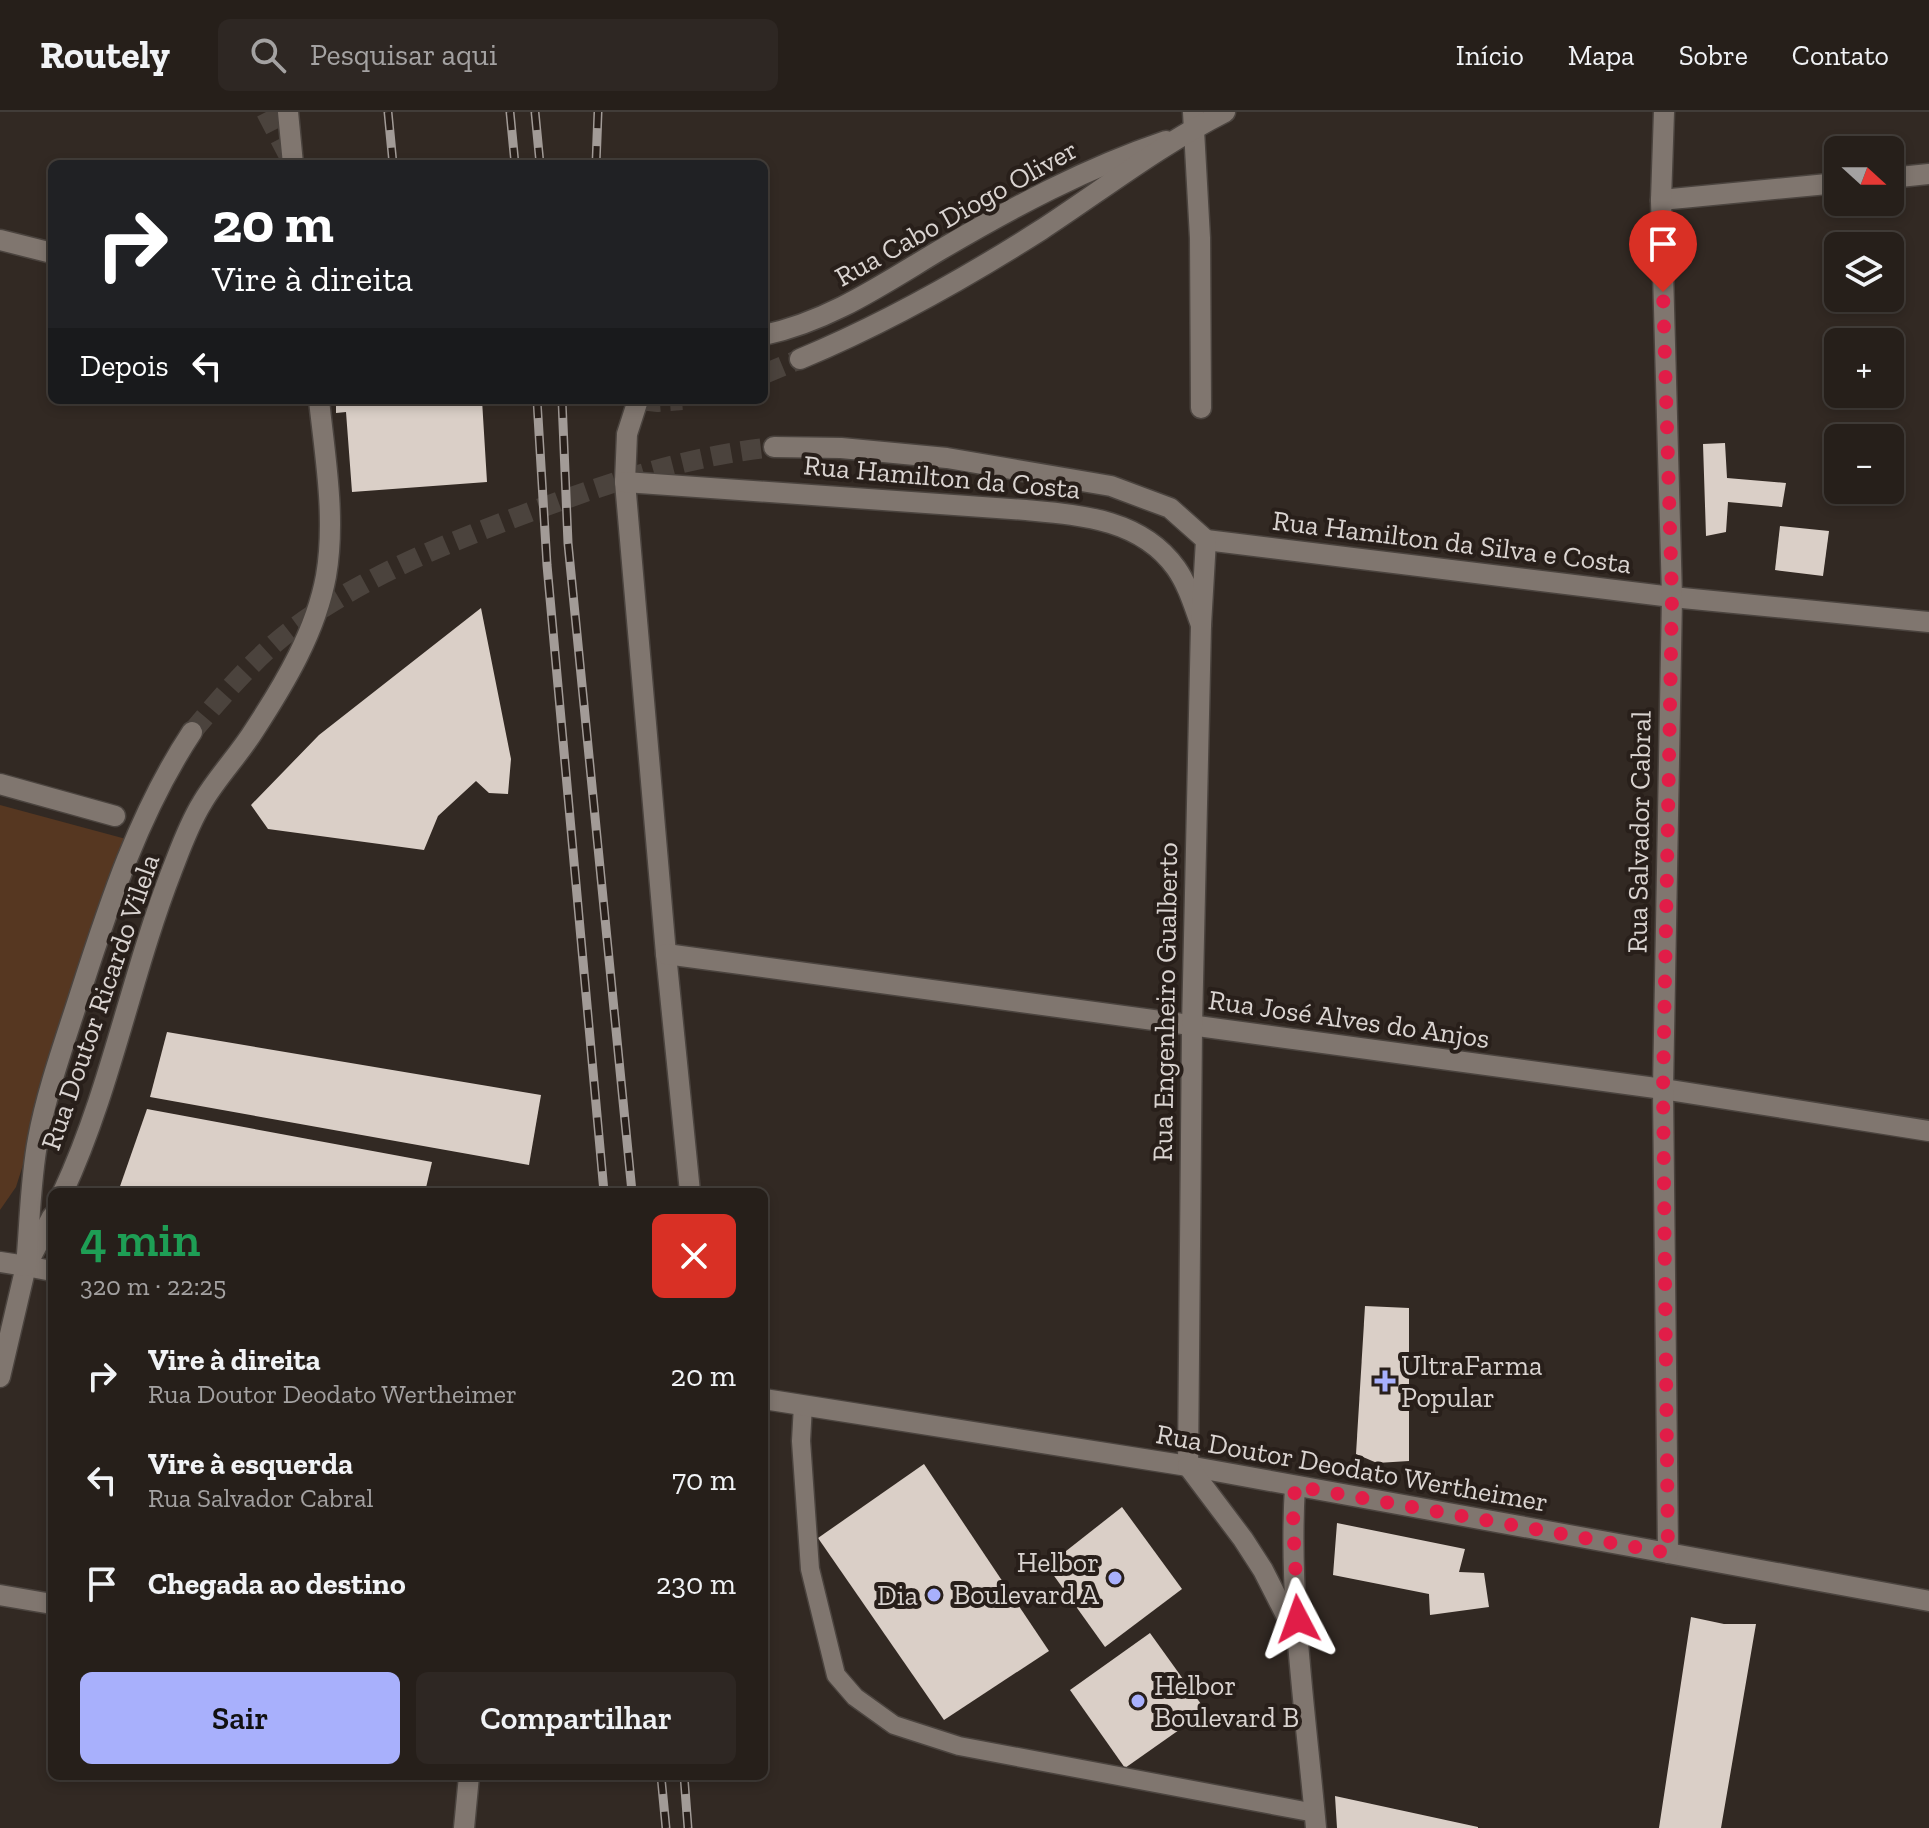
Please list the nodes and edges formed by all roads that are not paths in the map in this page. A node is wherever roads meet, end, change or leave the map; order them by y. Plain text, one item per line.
1 (288, 112) edge
2 (1225, 112) edge
3 (1664, 112) edge
4 (1194, 119) edge
5 (1174, 139) junction
6 (293, 160) edge
7 (1929, 174) edge
8 (1904, 177) edge
9 (1824, 184) edge
10 (1661, 200) junction
11 (0, 240) edge
12 (48, 252) edge
13 (768, 334) edge
14 (800, 359) tunnel mouth
15 (319, 404) edge
16 (637, 404) edge
17 (1201, 408) dead end
18 (774, 447) tunnel mouth
19 (625, 482) junction
20 (1206, 540) junction
21 (1672, 597) junction
22 (1929, 622) edge
23 (1201, 625) junction
24 (192, 732) tunnel mouth
25 (0, 784) edge
26 (115, 816) dead end
27 (666, 954) junction
28 (1192, 1027) junction
29 (1663, 1089) junction
30 (1929, 1131) edge
31 (65, 1188) edge
32 (690, 1188) edge
33 (48, 1225) edge
34 (0, 1262) edge
35 (26, 1266) junction
36 (48, 1270) edge
37 (0, 1377) edge
38 (768, 1400) edge
39 (803, 1405) junction
40 (1188, 1466) junction
41 (1295, 1486) junction
42 (1668, 1553) junction
43 (0, 1595) edge
44 (1929, 1601) edge
45 (48, 1603) edge
46 (1299, 1642) junction
47 (469, 1780) edge
48 (1316, 1821) edge
49 (464, 1828) edge

1 - 6 street
2 - 4 street
3 - 10 street, Rua Salvador Cabral
4 - 5 street
4 - 17 street
5 - 13 street, Rua Cabo Diogo Oliver
5 - 14 street
7 - 8 street
9 - 10 street
10 - 21 street, Rua Salvador Cabral
11 - 12 street
15 - 31 street, Rua Doutor Ricardo Vilela
16 - 19 street
18 - 20 street
19 - 23 street, Rua Hamilton da Costa
19 - 27 street
20 - 21 street, Rua Hamilton da Silva e Costa
20 - 23 street, Rua Engenheiro Gualberto
21 - 22 street, Rua Hamilton da Silva e Costa
21 - 29 street, Rua Salvador Cabral
23 - 28 street, Rua Engenheiro Gualberto
24 - 35 street
25 - 26 street
27 - 28 street, Rua José Alves do Anjos
27 - 32 street
28 - 29 street, Rua José Alves do Anjos
28 - 40 street, Rua Engenheiro Gualberto
29 - 30 street, Rua José Alves do Anjos
29 - 42 street, Rua Salvador Cabral
33 - 35 street
34 - 35 street
35 - 36 street
35 - 37 street
38 - 39 street, Rua Doutor Deodato Wertheimer
39 - 40 street, Rua Doutor Deodato Wertheimer
39 - 48 lane
40 - 41 street, Rua Doutor Deodato Wertheimer
40 - 46 street
41 - 42 street, Rua Doutor Deodato Wertheimer
41 - 46 street
42 - 44 street, Rua Doutor Deodato Wertheimer
43 - 45 street
46 - 48 street
47 - 49 street

